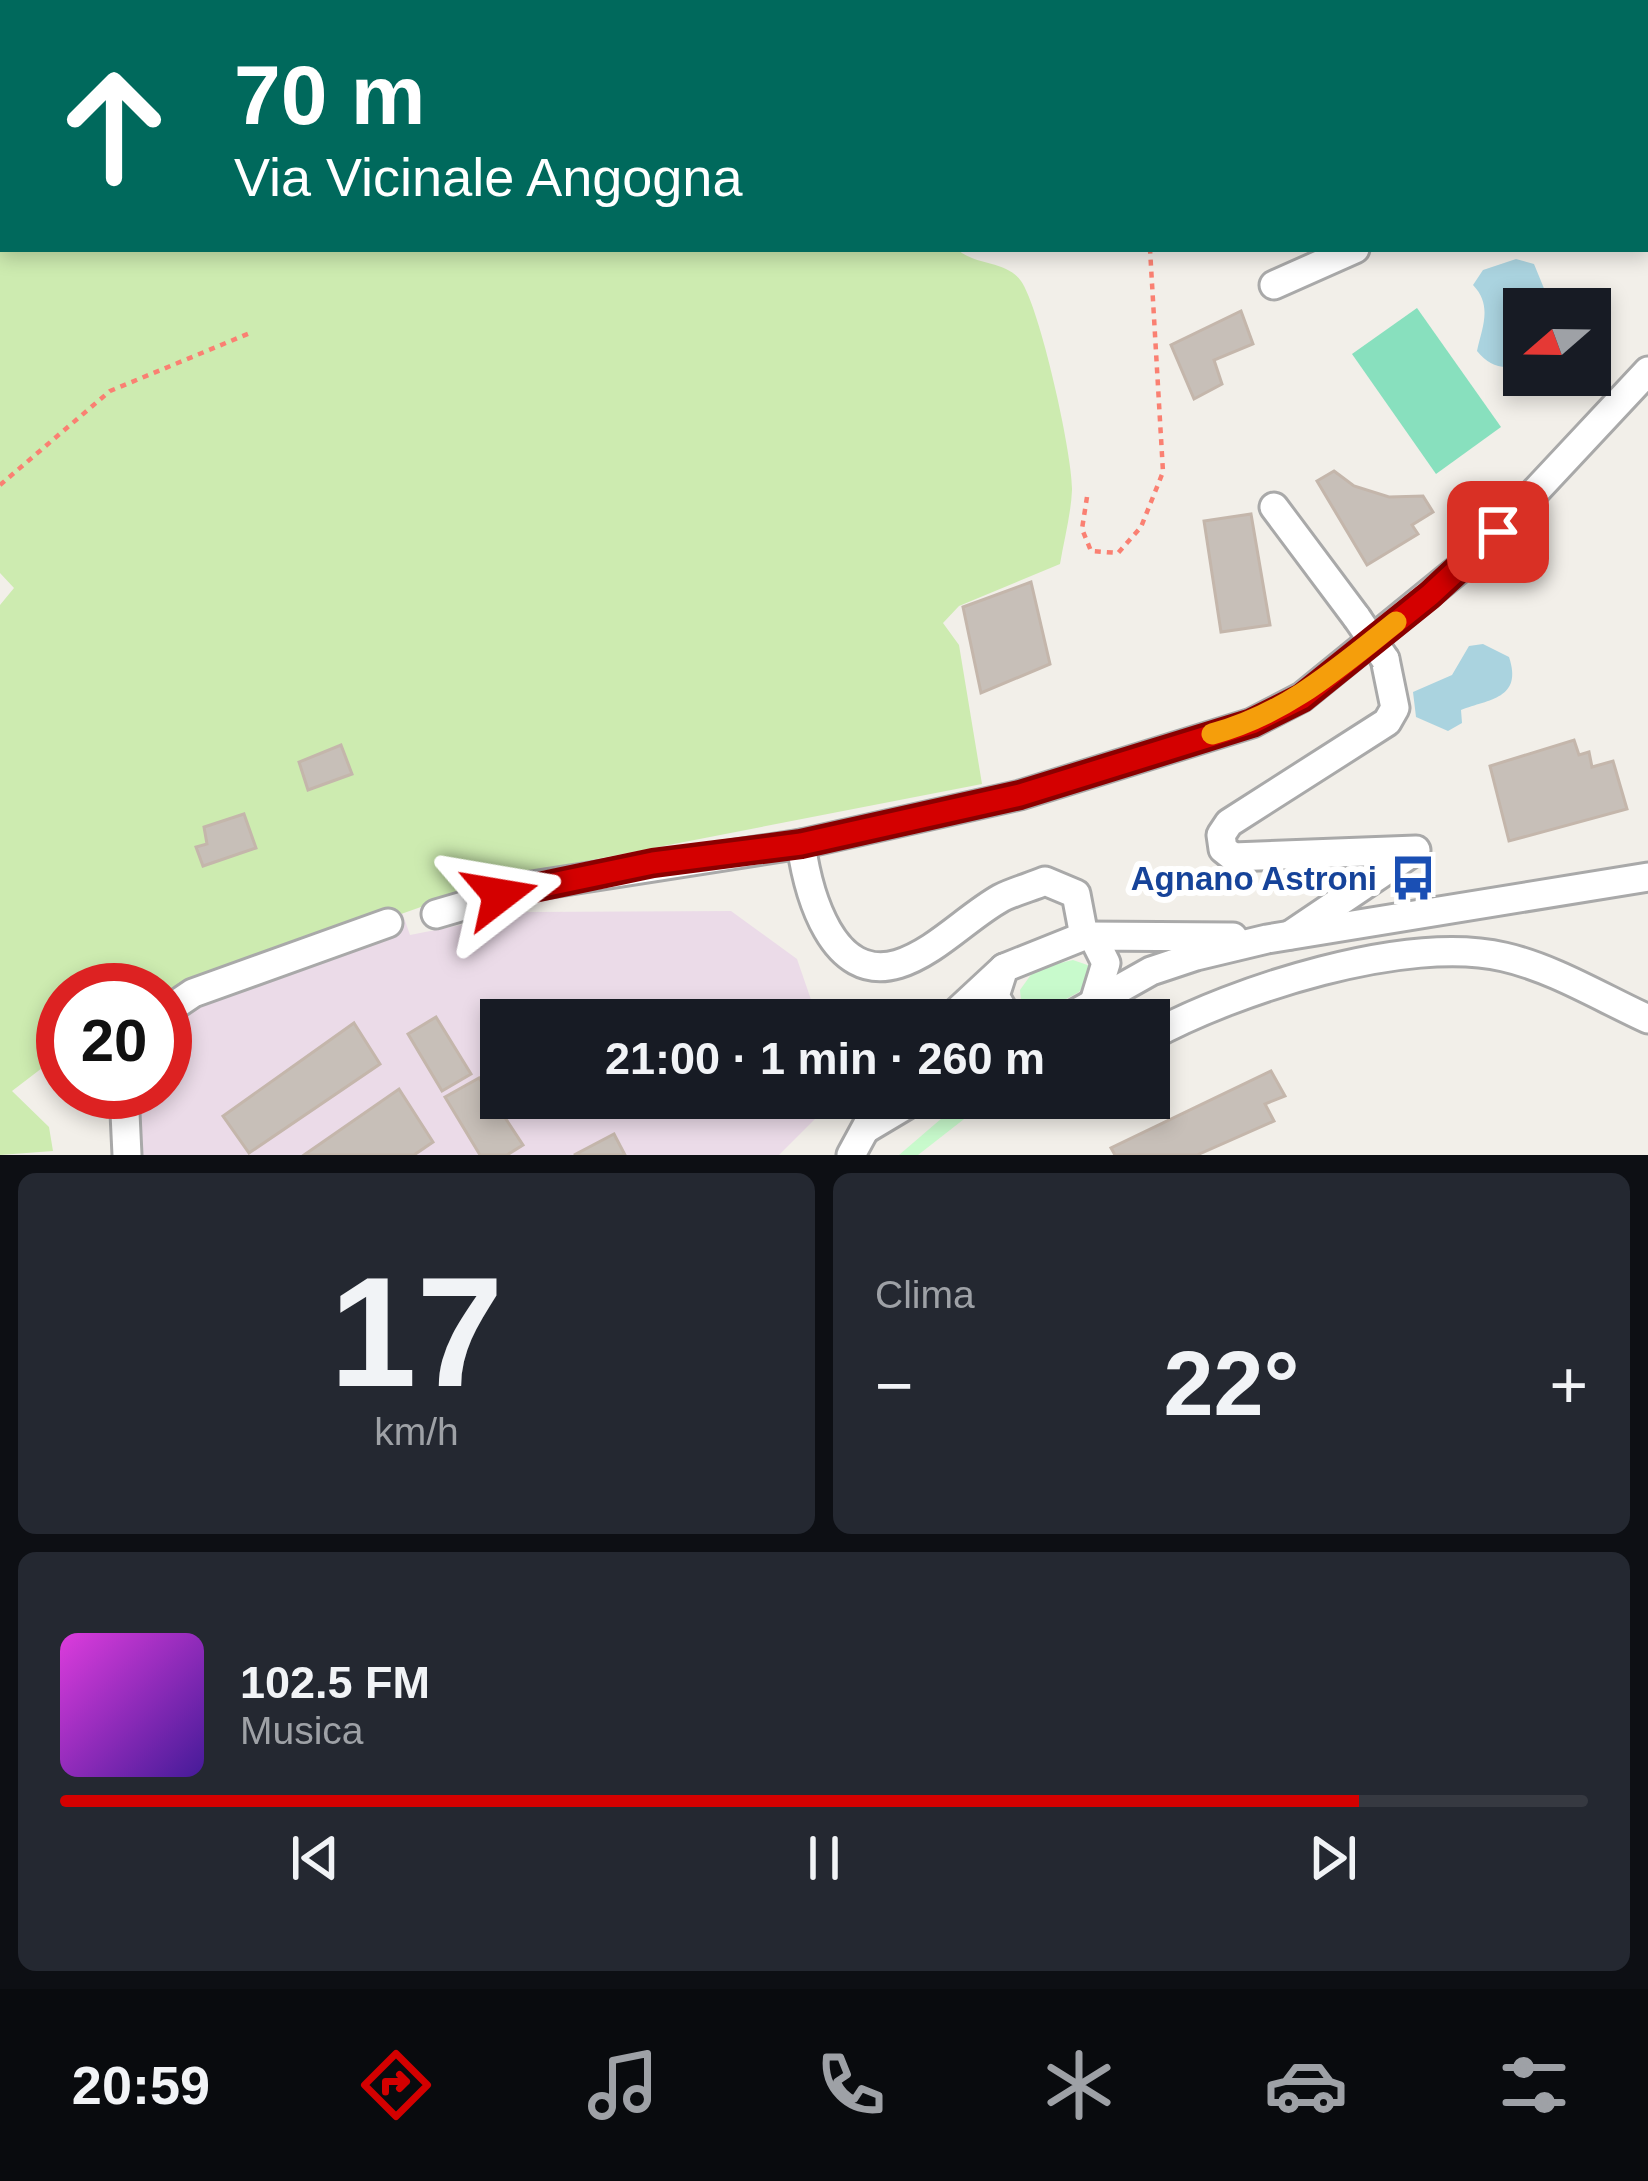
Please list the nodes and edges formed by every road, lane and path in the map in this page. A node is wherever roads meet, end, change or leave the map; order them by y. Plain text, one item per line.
1 (1150, 252) edge
2 (1348, 252) edge
3 (1274, 285) dead end
4 (250, 333) dead end
5 (1648, 371) edge
6 (0, 485) edge
7 (1087, 497) dead end
8 (1274, 507) dead end
9 (801, 844) junction
10 (1648, 877) edge
11 (436, 914) dead end
12 (388, 922) dead end
13 (1279, 937) junction
14 (1080, 938) junction
15 (1004, 968) junction
16 (192, 994) edge
17 (971, 999) edge
18 (997, 999) edge
19 (1095, 999) joint
20 (1648, 1019) edge
21 (1170, 1027) edge
22 (125, 1119) edge
23 (871, 1119) edge
24 (883, 1119) edge
25 (866, 1129) junction
26 (127, 1155) edge
27 (851, 1155) edge

1 - 7 path
2 - 3 street
4 - 6 path
5 - 9 street
8 - 13 street, bridge
9 - 11 street
9 - 14 street
10 - 13 street
12 - 16 street
13 - 14 street
13 - 19 street
14 - 15 street
14 - 19 street
15 - 17 street
15 - 18 street
20 - 21 street
22 - 26 street
23 - 25 street
24 - 25 street
25 - 27 street

